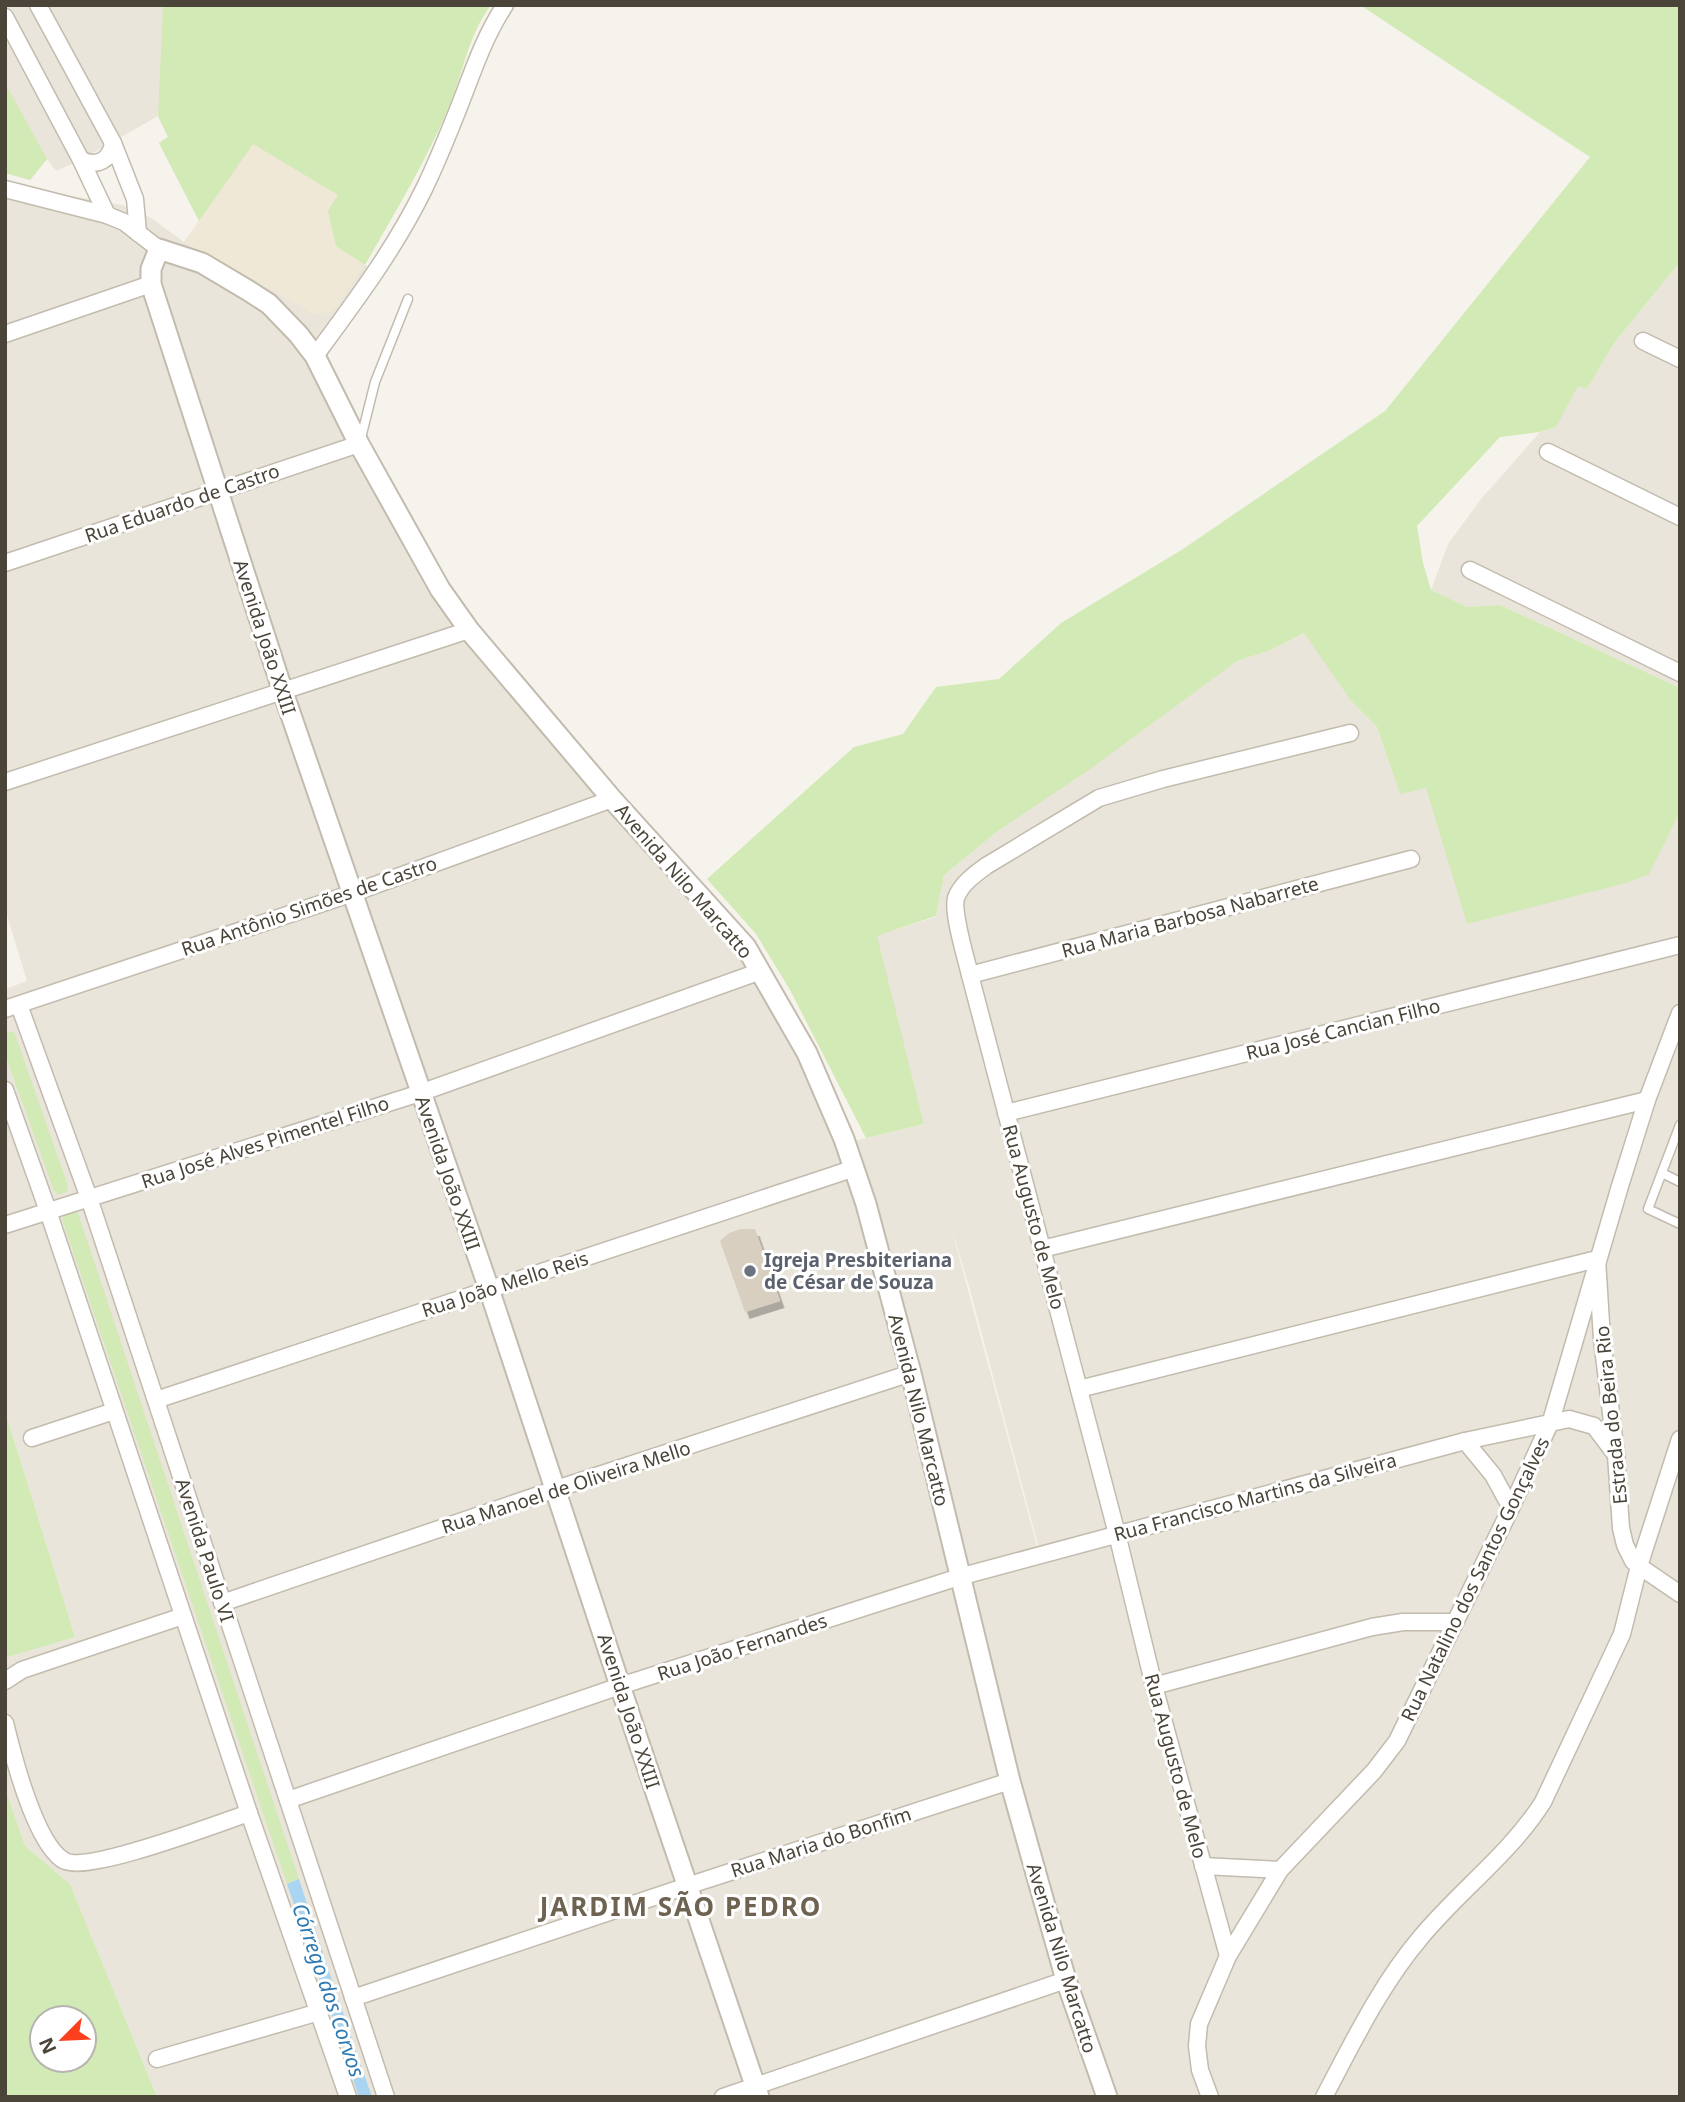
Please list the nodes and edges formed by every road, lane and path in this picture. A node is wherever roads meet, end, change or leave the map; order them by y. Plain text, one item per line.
1 (38, 5) edge
2 (505, 5) edge
3 (5, 17) edge
4 (113, 143) junction
5 (81, 160) junction
6 (5, 189) edge
7 (107, 215) junction
8 (138, 233) junction
9 (159, 249) junction
10 (151, 284) junction
11 (408, 299) dead end
12 (5, 334) edge
13 (1643, 341) dead end
14 (315, 356) junction
15 (1680, 359) edge
16 (359, 444) junction
17 (1548, 452) dead end
18 (217, 490) junction
19 (1680, 517) edge
20 (5, 563) edge
21 (1470, 570) dead end
22 (469, 630) junction
23 (1680, 673) edge
24 (283, 692) junction
25 (1350, 733) dead end
26 (5, 782) edge
27 (612, 799) junction
28 (1411, 859) dead end
29 (353, 893) junction
30 (1680, 945) edge
31 (761, 971) junction
32 (970, 975) junction
33 (12, 1007) edge
34 (1678, 1021) edge
35 (5, 1090) edge
36 (420, 1093) junction
37 (1647, 1100) junction
38 (1006, 1113) junction
39 (1680, 1125) edge
40 (855, 1168) junction
41 (1661, 1173) junction
42 (1680, 1182) edge
43 (89, 1198) junction
44 (48, 1211) junction
45 (1680, 1224) edge
46 (5, 1225) edge
47 (1042, 1249) junction
48 (1597, 1259) junction
49 (489, 1289) junction
50 (911, 1373) junction
51 (1079, 1389) junction
52 (156, 1400) junction
53 (1610, 1407) junction
54 (114, 1411) junction
55 (1551, 1422) junction
56 (1594, 1426) junction
57 (32, 1438) dead end
58 (1680, 1439) edge
59 (1465, 1441) junction
60 (1616, 1455) junction
61 (556, 1489) junction
62 (1511, 1508) junction
63 (1118, 1534) junction
64 (1640, 1566) junction
65 (959, 1577) junction
66 (1680, 1594) edge
67 (222, 1602) junction
68 (183, 1616) junction
69 (1454, 1622) junction
70 (5, 1681) edge
71 (620, 1686) junction
72 (1154, 1686) junction
73 (5, 1723) edge
74 (1010, 1781) junction
75 (288, 1800) junction
76 (249, 1813) junction
77 (1203, 1866) junction
78 (1280, 1870) junction
79 (687, 1886) junction
80 (1228, 1956) junction
81 (1066, 1980) junction
82 (353, 1998) junction
83 (319, 2012) junction
84 (157, 2059) dead end
85 (757, 2091) edge
86 (348, 2097) edge
87 (386, 2097) edge
88 (723, 2097) edge
89 (1107, 2097) edge
90 (1210, 2097) edge
91 (1324, 2097) edge

1 - 4 street
2 - 14 street
3 - 5 street
4 - 5 street
4 - 8 street
5 - 7 street
6 - 7 street
7 - 8 street
8 - 9 street
9 - 10 street
9 - 14 street, Avenida Nilo Marcatto
10 - 12 street
10 - 18 street, Avenida João XXIII
11 - 16 lane
13 - 15 street
14 - 16 street, Avenida Nilo Marcatto
16 - 18 street, Rua Eduardo de Castro
16 - 22 street, Avenida Nilo Marcatto
17 - 19 street
18 - 20 street, Rua Eduardo de Castro
18 - 24 street, Avenida João XXIII
21 - 23 street
22 - 24 street
22 - 27 street, Avenida Nilo Marcatto
24 - 26 street
24 - 29 street, Avenida João XXIII
25 - 32 street, Rua Augusto de Melo
27 - 29 street, Rua Antônio Simões de Castro
27 - 31 street, Avenida Nilo Marcatto
28 - 32 street, Rua Maria Barbosa Nabarrete
29 - 33 street, Rua Antônio Simões de Castro
29 - 36 street, Avenida João XXIII
30 - 38 street, Rua José Cancian Filho
31 - 36 street, Rua José Alves Pimentel Filho
31 - 40 street, Avenida Nilo Marcatto
32 - 38 street, Rua Augusto de Melo
33 - 43 street, Avenida Paulo VI
34 - 37 street, Rua Natalino dos Santos Gonçalves
35 - 44 street
36 - 43 street, Rua José Alves Pimentel Filho
36 - 49 street, Avenida João XXIII
37 - 47 street
37 - 48 street, Rua Natalino dos Santos Gonçalves
38 - 47 street, Rua Augusto de Melo
39 - 41 lane
40 - 49 street, Rua João Mello Reis
40 - 50 street, Avenida Nilo Marcatto
41 - 42 lane
41 - 45 lane
43 - 44 street, Rua José Alves Pimentel Filho
43 - 52 street, Avenida Paulo VI
44 - 46 street, Rua José Alves Pimentel Filho
44 - 54 street
47 - 51 street, Rua Augusto de Melo
48 - 51 street
48 - 53 street, Estrada do Beira Rio
48 - 55 street, Rua Natalino dos Santos Gonçalves
49 - 52 street, Rua João Mello Reis
49 - 61 street, Avenida João XXIII
50 - 61 street, Rua Manoel de Oliveira Mello
50 - 65 street, Avenida Nilo Marcatto
51 - 63 street, Rua Augusto de Melo
52 - 67 street, Avenida Paulo VI
53 - 56 street
53 - 60 street, Estrada do Beira Rio
54 - 57 street
54 - 68 street
55 - 56 street, Rua Francisco Martins da Silveira
55 - 59 street, Rua Francisco Martins da Silveira
55 - 62 street, Rua Natalino dos Santos Gonçalves
56 - 60 street
58 - 64 street
59 - 62 street
59 - 63 street, Rua Francisco Martins da Silveira
60 - 64 street, Estrada do Beira Rio
61 - 67 street, Rua Manoel de Oliveira Mello
61 - 71 street, Avenida João XXIII
62 - 69 street, Rua Natalino dos Santos Gonçalves
63 - 65 street, Rua Francisco Martins da Silveira
63 - 72 street, Rua Augusto de Melo
64 - 66 street
64 - 91 street
65 - 71 street, Rua João Fernandes
65 - 74 street, Avenida Nilo Marcatto
67 - 75 street, Avenida Paulo VI
68 - 70 street
68 - 76 street
69 - 72 street
69 - 78 street, Rua Natalino dos Santos Gonçalves
71 - 75 street, Rua João Fernandes
71 - 79 street, Avenida João XXIII
72 - 77 street, Rua Augusto de Melo
73 - 76 street
74 - 79 street, Rua Maria do Bonfim
74 - 81 street, Avenida Nilo Marcatto
75 - 82 street, Avenida Paulo VI
76 - 83 street
77 - 78 street
77 - 80 street, Rua Augusto de Melo
78 - 80 street, Rua Natalino dos Santos Gonçalves
79 - 82 street, Rua Maria do Bonfim
79 - 85 street, Avenida João XXIII
80 - 90 street, Rua Natalino dos Santos Gonçalves
81 - 85 street
81 - 89 street, Avenida Nilo Marcatto
82 - 87 street, Avenida Paulo VI
83 - 84 street
83 - 86 street
85 - 88 street

